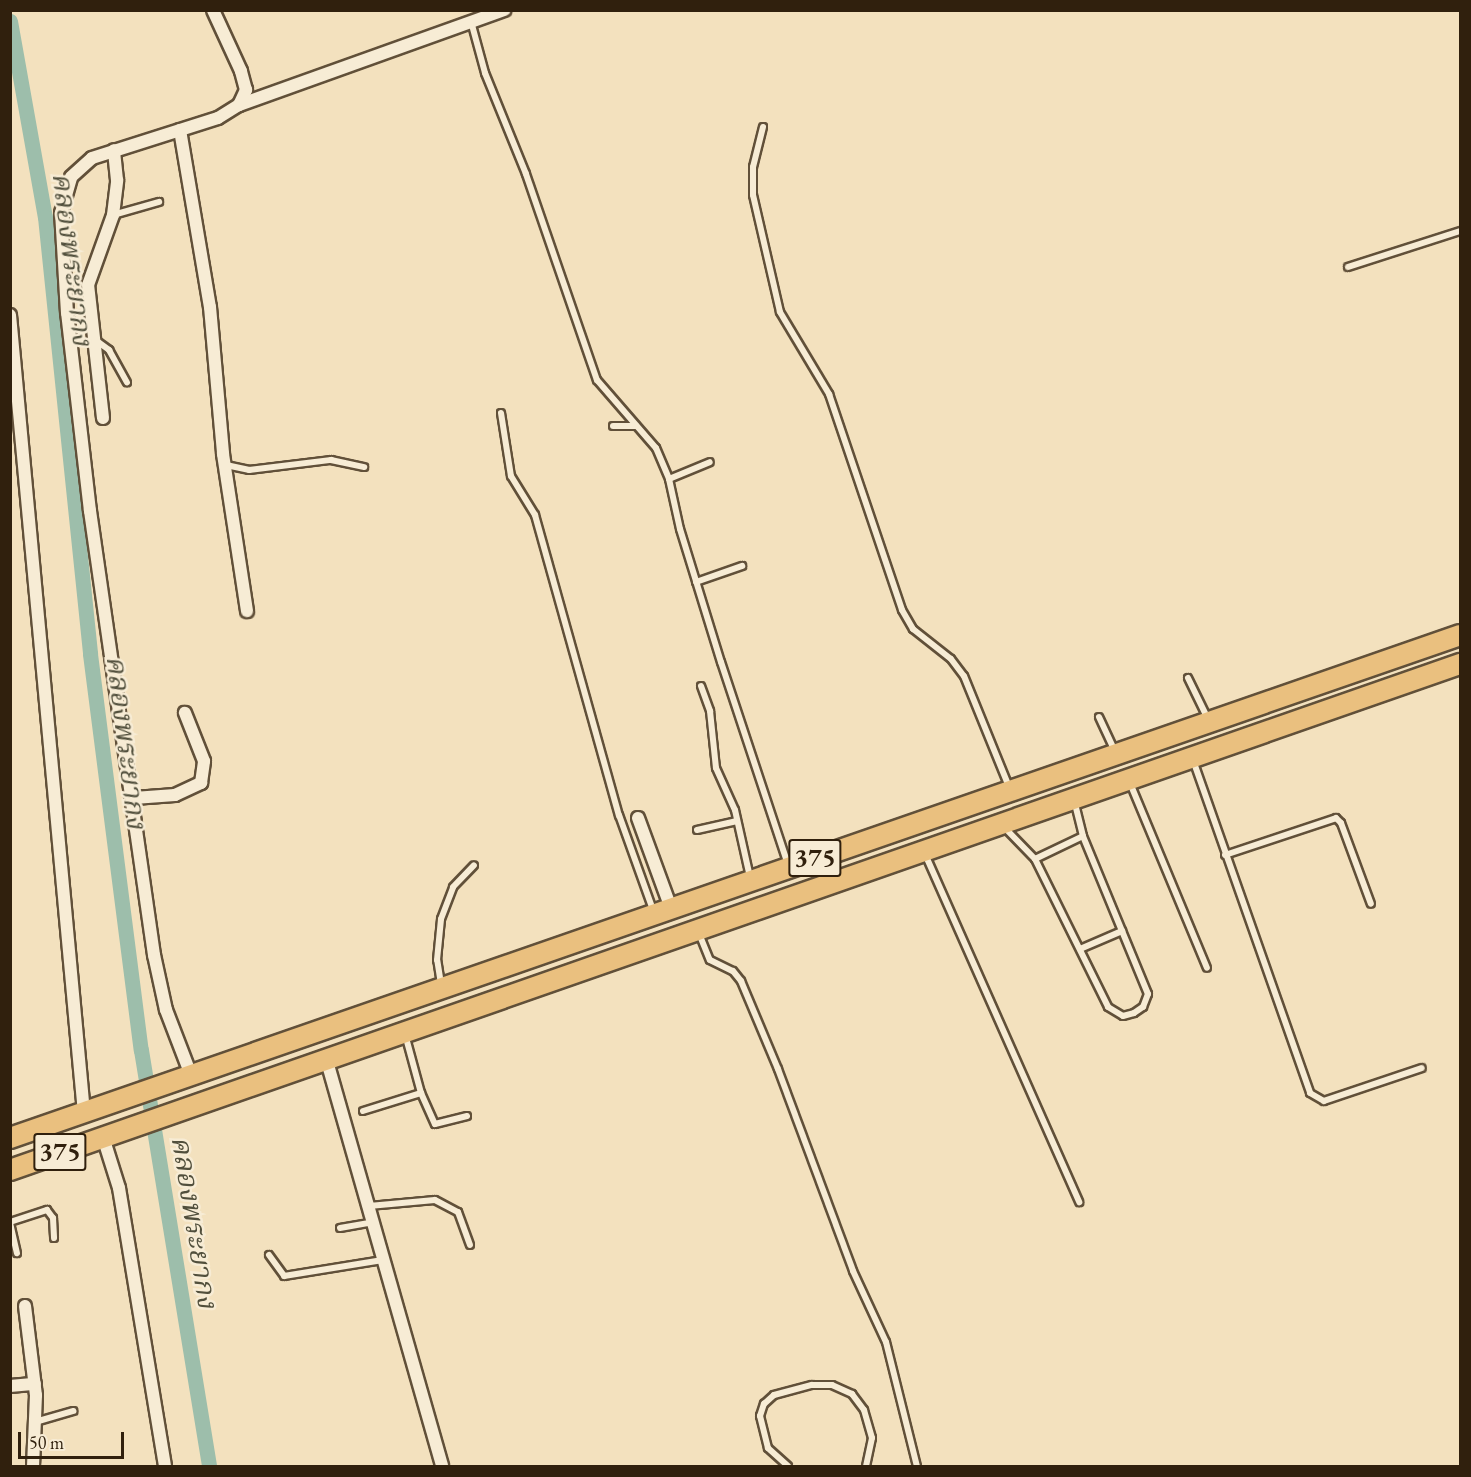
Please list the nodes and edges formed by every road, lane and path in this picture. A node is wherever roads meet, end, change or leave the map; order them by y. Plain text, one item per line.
1 (213, 10) edge
2 (505, 10) edge
3 (472, 25) junction
4 (239, 105) junction
5 (763, 127) dead end
6 (180, 130) junction
7 (114, 150) junction
8 (159, 202) dead end
9 (113, 215) junction
10 (1461, 231) edge
11 (1348, 267) dead end
12 (10, 315) edge
13 (93, 339) junction
14 (127, 382) dead end
15 (501, 413) dead end
16 (103, 418) dead end
17 (613, 426) dead end
18 (636, 426) junction
19 (710, 462) dead end
20 (225, 465) junction
21 (364, 467) dead end
22 (669, 479) junction
23 (742, 566) dead end
24 (696, 582) junction
25 (247, 611) dead end
26 (1461, 634) edge
27 (1461, 663) edge
28 (1188, 678) dead end
29 (701, 686) dead end
30 (185, 713) dead end
31 (1099, 717) dead end
32 (1209, 722) junction
33 (1117, 754) junction
34 (1192, 756) junction
35 (1128, 778) junction
36 (1010, 791) junction
37 (1073, 797) junction
38 (134, 798) junction
39 (638, 818) dead end
40 (737, 821) junction
41 (1001, 823) junction
42 (697, 830) dead end
43 (1083, 836) junction
44 (924, 850) junction
45 (832, 852) junction
46 (1226, 855) junction
47 (1035, 859) junction
48 (474, 865) dead end
49 (789, 867) junction
50 (842, 877) junction
51 (751, 881) junction
52 (1371, 904) dead end
53 (662, 911) junction
54 (697, 928) junction
55 (1122, 931) junction
56 (1080, 949) junction
57 (1207, 968) dead end
58 (442, 988) junction
59 (404, 1030) junction
60 (326, 1058) junction
61 (1422, 1068) dead end
62 (190, 1075) junction
63 (421, 1093) junction
64 (363, 1111) dead end
65 (84, 1112) junction
66 (467, 1116) dead end
67 (106, 1136) junction
68 (10, 1138) edge
69 (10, 1170) edge
70 (1079, 1202) dead end
71 (368, 1206) junction
72 (372, 1222) junction
73 (10, 1223) edge
74 (340, 1228) dead end
75 (54, 1238) dead end
76 (470, 1245) dead end
77 (17, 1253) dead end
78 (269, 1255) dead end
79 (384, 1260) junction
80 (25, 1306) dead end
81 (35, 1384) junction
82 (10, 1386) edge
83 (73, 1411) dead end
84 (34, 1422) junction
85 (33, 1467) edge
86 (165, 1467) edge
87 (442, 1467) edge
88 (788, 1467) edge
89 (866, 1467) edge
90 (917, 1467) edge

1 - 4 street
2 - 3 street
3 - 4 street
3 - 18 lane
4 - 6 street
5 - 36 lane
6 - 7 street
6 - 20 street
7 - 9 street
7 - 38 street
8 - 9 lane
9 - 13 street
10 - 11 lane
12 - 65 street
13 - 14 lane
13 - 16 street
15 - 53 lane
17 - 18 lane
18 - 22 lane
19 - 22 lane
20 - 21 lane
20 - 25 street
22 - 24 lane
23 - 24 lane
24 - 49 lane
26 - 32 main road, 375
27 - 34 main road, 375
28 - 32 lane
29 - 40 lane
30 - 38 street
31 - 33 lane
32 - 33 main road, 375
33 - 36 main road, 375
34 - 35 main road, 375
34 - 46 lane
35 - 37 main road, 375
35 - 57 lane
36 - 45 main road, 375
37 - 41 main road, 375
37 - 43 lane
38 - 62 street
39 - 53 street
40 - 42 lane
40 - 51 lane
41 - 44 main road, 375
41 - 47 lane
43 - 47 lane
43 - 55 lane
44 - 50 main road, 375
44 - 70 lane
45 - 49 main road, 375
45 - 50 main road
46 - 52 lane
46 - 61 lane
47 - 56 lane
48 - 58 lane
49 - 51 main road, 375
50 - 54 main road, 375
51 - 53 main road, 375
53 - 58 main road, 375
54 - 59 main road, 375
54 - 90 lane
55 - 56 lane
55 - 56 lane
58 - 62 main road, 375
59 - 60 main road, 375
59 - 63 lane
60 - 67 main road, 375
60 - 71 street
62 - 65 main road, 375
63 - 64 lane
63 - 66 lane
65 - 68 main road, 375
67 - 69 main road, 375
67 - 86 street
71 - 72 street
71 - 76 lane
72 - 74 lane
72 - 79 street
73 - 75 lane
73 - 77 lane
78 - 79 lane
79 - 87 street
80 - 81 street
81 - 82 street
81 - 84 street
83 - 84 lane
84 - 85 street
88 - 89 lane

